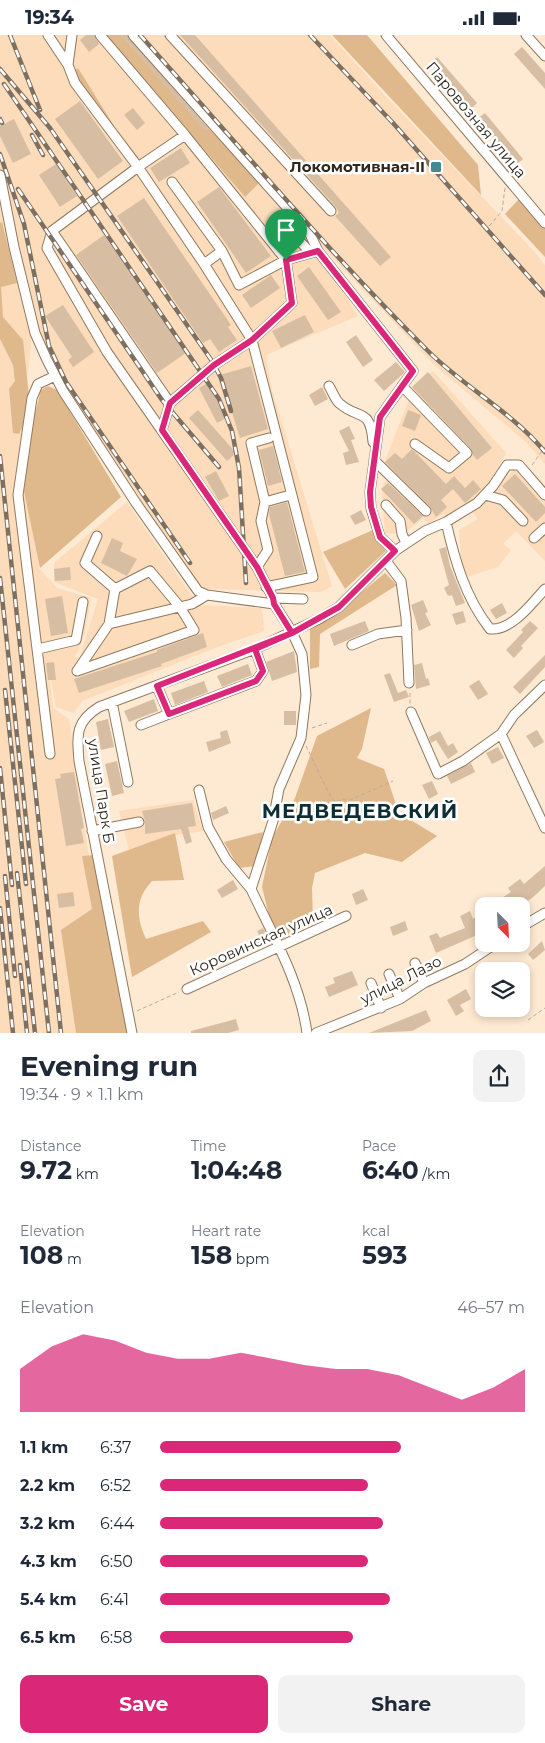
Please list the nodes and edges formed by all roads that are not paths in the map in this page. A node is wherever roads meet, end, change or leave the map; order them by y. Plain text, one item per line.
1 (48, 35) edge
2 (72, 35) edge
3 (100, 35) edge
4 (133, 35) edge
5 (170, 35) edge
6 (386, 35) edge
7 (526, 35) edge
8 (545, 56) edge
9 (68, 65) junction
10 (185, 135) junction
11 (138, 167) junction
12 (1, 181) edge
13 (172, 181) dead end
14 (331, 211) dead end
15 (545, 223) edge
16 (52, 231) junction
17 (294, 235) dead end
18 (222, 251) junction
19 (314, 251) junction
20 (286, 260) junction
21 (204, 264) junction
22 (252, 340) junction
23 (55, 376) junction
24 (329, 386) dead end
25 (402, 386) junction
26 (170, 403) junction
27 (162, 430) junction
28 (269, 438) dead end
29 (415, 444) dead end
30 (375, 457) junction
31 (290, 495) junction
32 (485, 495) junction
33 (545, 495) edge
34 (265, 502) junction
35 (386, 505) dead end
36 (426, 511) dead end
37 (523, 521) dead end
38 (446, 522) junction
39 (545, 528) edge
40 (97, 536) dead end
41 (534, 538) dead end
42 (406, 543) junction
43 (395, 551) junction
44 (386, 561) junction
45 (257, 567) junction
46 (266, 587) junction
47 (115, 589) junction
48 (545, 589) edge
49 (207, 595) junction
50 (303, 599) dead end
51 (274, 601) junction
52 (83, 602) dead end
53 (180, 607) junction
54 (109, 625) junction
55 (407, 630) junction
56 (292, 633) junction
57 (352, 645) dead end
58 (38, 649) junction
59 (255, 649) junction
60 (409, 683) road end
61 (545, 685) edge
62 (157, 686) junction
63 (112, 702) junction
64 (410, 712) road end
65 (169, 714) junction
66 (141, 725) dead end
67 (501, 734) junction
68 (50, 754) dead end
69 (128, 782) dead end
70 (199, 790) dead end
71 (139, 822) dead end
72 (545, 828) edge
73 (92, 831) junction
74 (251, 889) junction
75 (545, 913) edge
76 (346, 916) dead end
77 (530, 922) edge
78 (280, 946) junction
79 (482, 953) edge
80 (415, 963) dead end
81 (389, 974) dead end
82 (371, 983) dead end
83 (424, 983) junction
84 (186, 989) road end
85 (400, 999) junction
86 (381, 1008) junction
87 (132, 1033) edge
88 (307, 1033) edge
89 (316, 1033) edge

1 - 9 street
2 - 9 street
3 - 10 street
4 - 19 street
5 - 14 street
6 - 15 street, Паровозная улица
7 - 8 street
9 - 11 street
10 - 11 street
10 - 20 street
11 - 16 street
11 - 21 street
12 - 23 street
13 - 18 street
16 - 26 street
16 - 27 street
17 - 19 street
18 - 20 street
18 - 21 street
19 - 20 street
19 - 25 street
20 - 22 street
21 - 22 street
22 - 26 street
22 - 31 street
23 - 49 street
23 - 58 street
24 - 30 street
25 - 29 street
25 - 30 street
26 - 27 street
27 - 45 street
28 - 34 street
30 - 36 street
30 - 43 street
31 - 34 street
31 - 46 street
32 - 33 street, улица Парк Б
32 - 37 street
32 - 38 street, улица Парк Б
34 - 45 street
35 - 42 street
38 - 42 street, улица Парк Б
38 - 48 street
39 - 41 street
40 - 47 street
42 - 43 street, улица Парк Б
43 - 44 street, улица Парк Б
44 - 55 street
44 - 56 street, улица Парк Б
45 - 46 street
46 - 51 street
47 - 53 street
47 - 54 street
49 - 51 street
49 - 53 street
50 - 51 street
51 - 56 street
52 - 58 street
53 - 54 street
53 - 54 street
55 - 57 street
55 - 60 street
56 - 59 street, улица Парк Б
56 - 74 street
58 - 68 street
59 - 62 street, улица Парк Б
59 - 65 street
61 - 67 street
62 - 63 street, улица Парк Б
62 - 65 street
63 - 69 street
63 - 73 street, улица Парк Б
64 - 67 street
65 - 66 street
67 - 72 street
70 - 74 street
71 - 73 street
73 - 87 street, улица Парк Б
74 - 78 street
75 - 77 street
76 - 78 street, Коровинская улица
78 - 84 street, Коровинская улица
78 - 88 street
79 - 83 street, улица Лазо
80 - 83 street
81 - 85 street
82 - 86 street
83 - 85 street, улица Лазо
85 - 86 street, улица Лазо
86 - 89 street, улица Лазо

